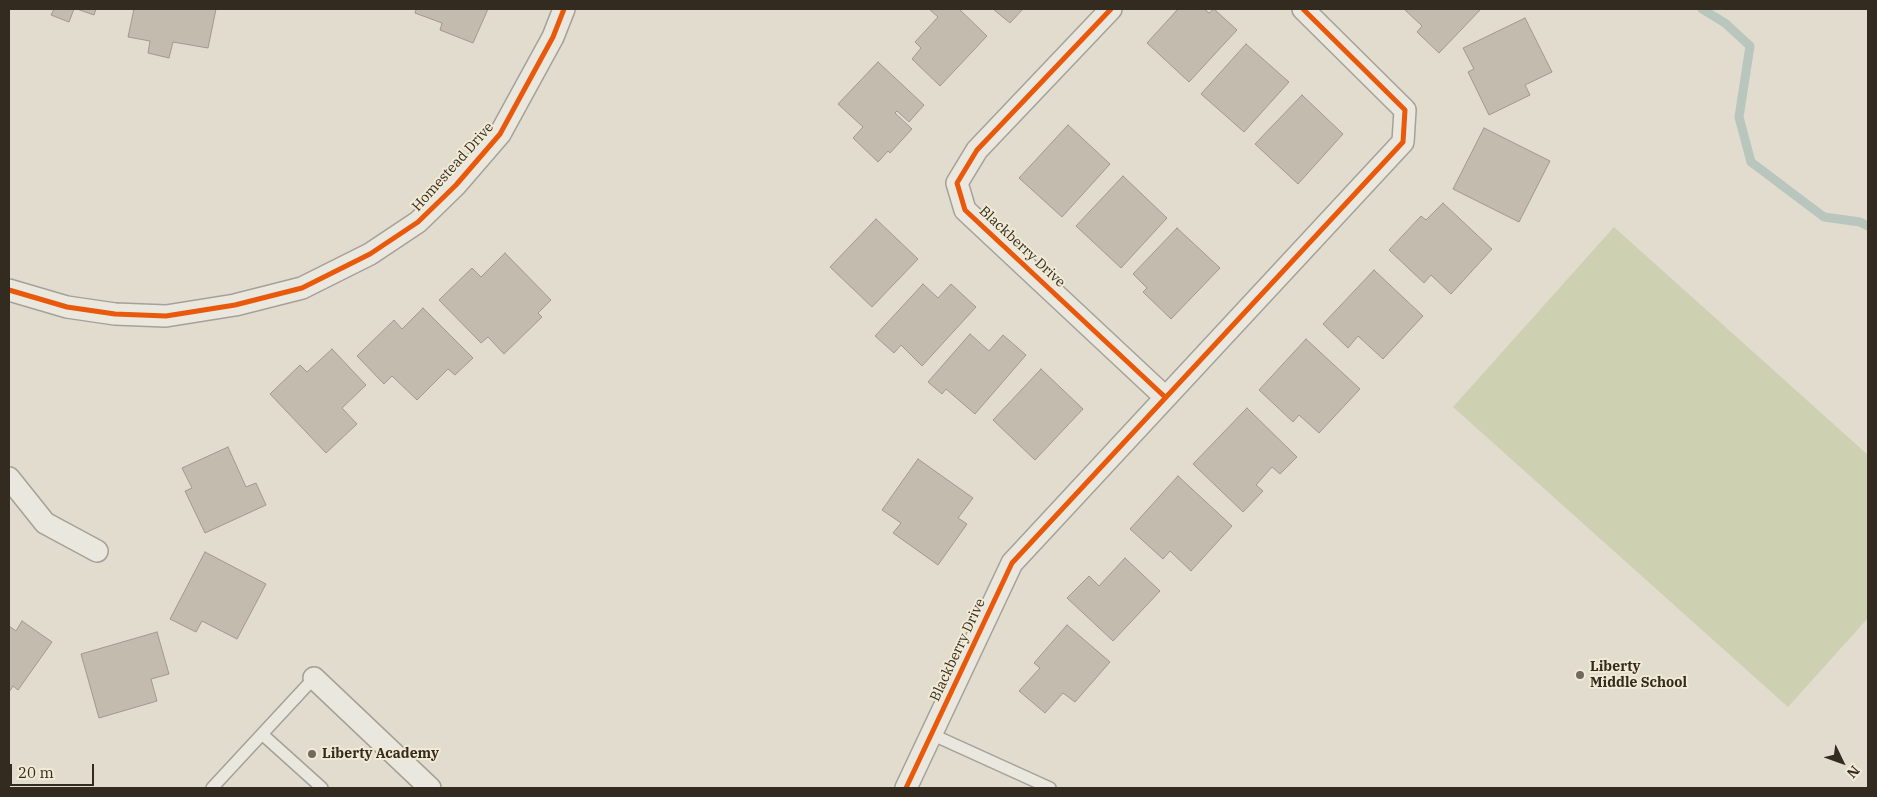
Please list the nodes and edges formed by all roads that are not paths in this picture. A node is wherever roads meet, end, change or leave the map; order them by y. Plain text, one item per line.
1 (564, 9) edge
2 (1111, 9) edge
3 (1303, 9) edge
4 (9, 290) edge
5 (1166, 397) junction
6 (9, 478) edge
7 (97, 551) dead end
8 (314, 678) joint
9 (262, 734) junction
10 (931, 734) junction
11 (212, 788) edge
12 (322, 788) edge
13 (430, 788) edge
14 (906, 788) edge
15 (1050, 788) edge

1 - 4 street, Homestead Drive
2 - 5 street, Blackberry Drive
3 - 5 street, Blackberry Drive
5 - 10 street, Blackberry Drive
6 - 7 street
8 - 9 lane
8 - 13 street
9 - 11 lane
9 - 12 lane
10 - 14 street, Blackberry Drive
10 - 15 lane

